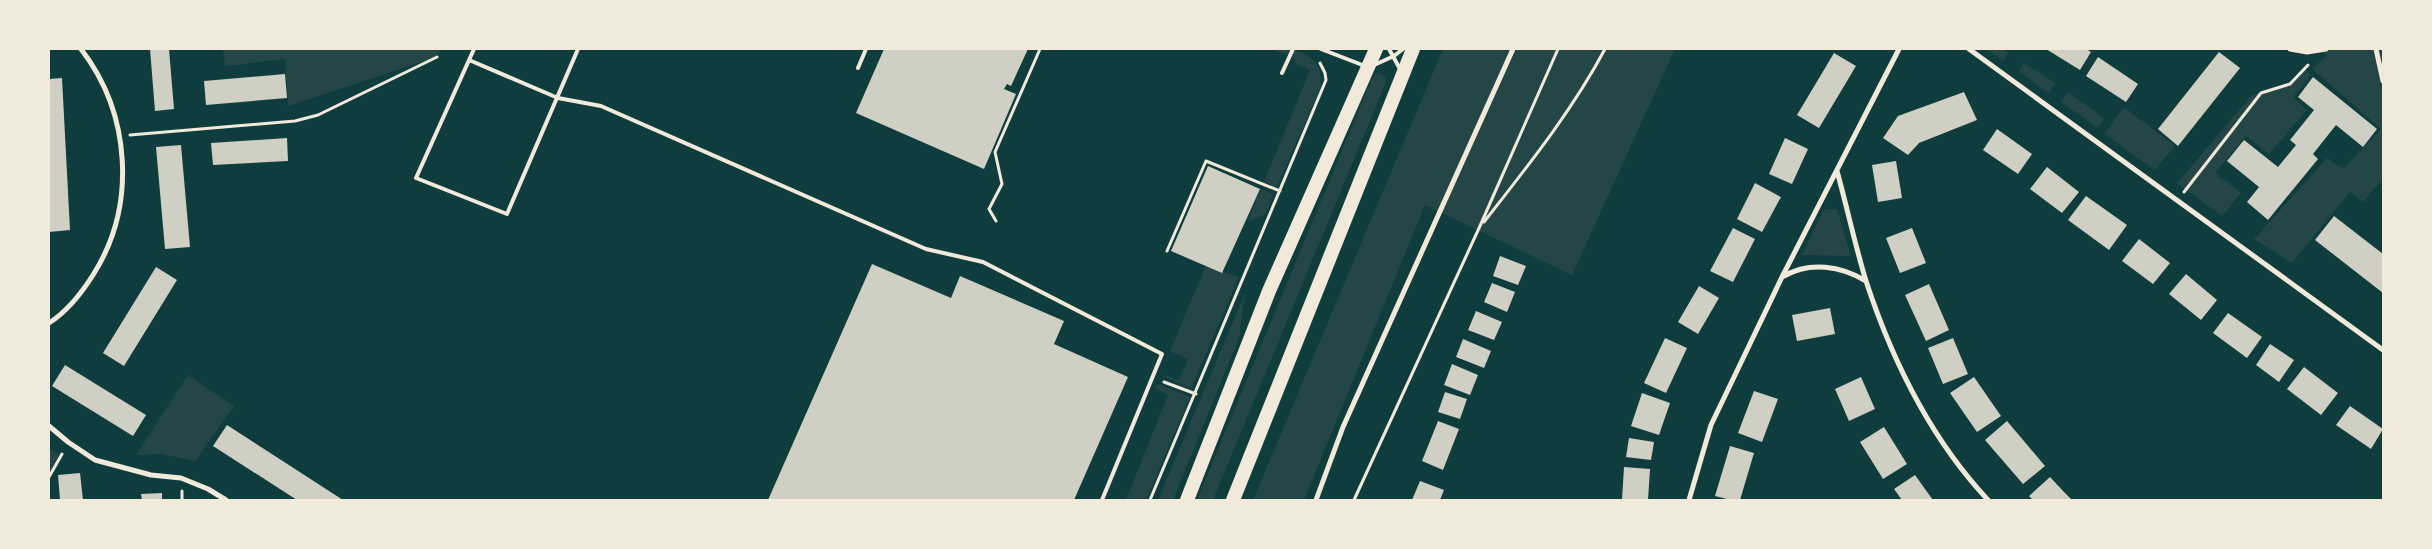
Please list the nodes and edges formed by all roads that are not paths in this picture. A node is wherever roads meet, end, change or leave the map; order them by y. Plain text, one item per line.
1 (81, 49) edge
2 (474, 49) edge
3 (578, 49) edge
4 (866, 49) edge
5 (1293, 49) edge
6 (1321, 49) edge
7 (1376, 49) edge
8 (1389, 49) edge
9 (1403, 49) edge
10 (1413, 49) edge
11 (1513, 49) edge
12 (1899, 49) edge
13 (1969, 49) edge
14 (2290, 49) edge
15 (2325, 49) edge
16 (2376, 49) edge
17 (1394, 56) junction
18 (469, 60) junction
19 (858, 68) dead end
20 (1368, 68) junction
21 (1282, 73) dead end
22 (1402, 74) junction
23 (2383, 81) edge
24 (558, 98) junction
25 (1837, 170) junction
26 (1782, 277) junction
27 (1866, 281) junction
28 (49, 323) edge
29 (2383, 350) edge
30 (49, 426) edge
31 (226, 500) edge
32 (1102, 500) edge
33 (1187, 500) edge
34 (1232, 500) edge
35 (1316, 500) edge
36 (1689, 500) edge
37 (1988, 500) edge

1 - 28 street
2 - 18 lane
3 - 24 lane
4 - 19 lane
5 - 21 lane
6 - 20 lane
7 - 20 highway
8 - 17 lane
9 - 17 lane
10 - 22 highway
11 - 35 street
12 - 25 street
13 - 29 street
14 - 15 street
16 - 23 street
17 - 20 lane
17 - 22 lane
18 - 24 lane
18 - 24 lane
20 - 33 highway
22 - 34 highway
24 - 32 lane
25 - 26 street
25 - 27 street
26 - 27 street
26 - 36 street
27 - 37 street
30 - 31 street

